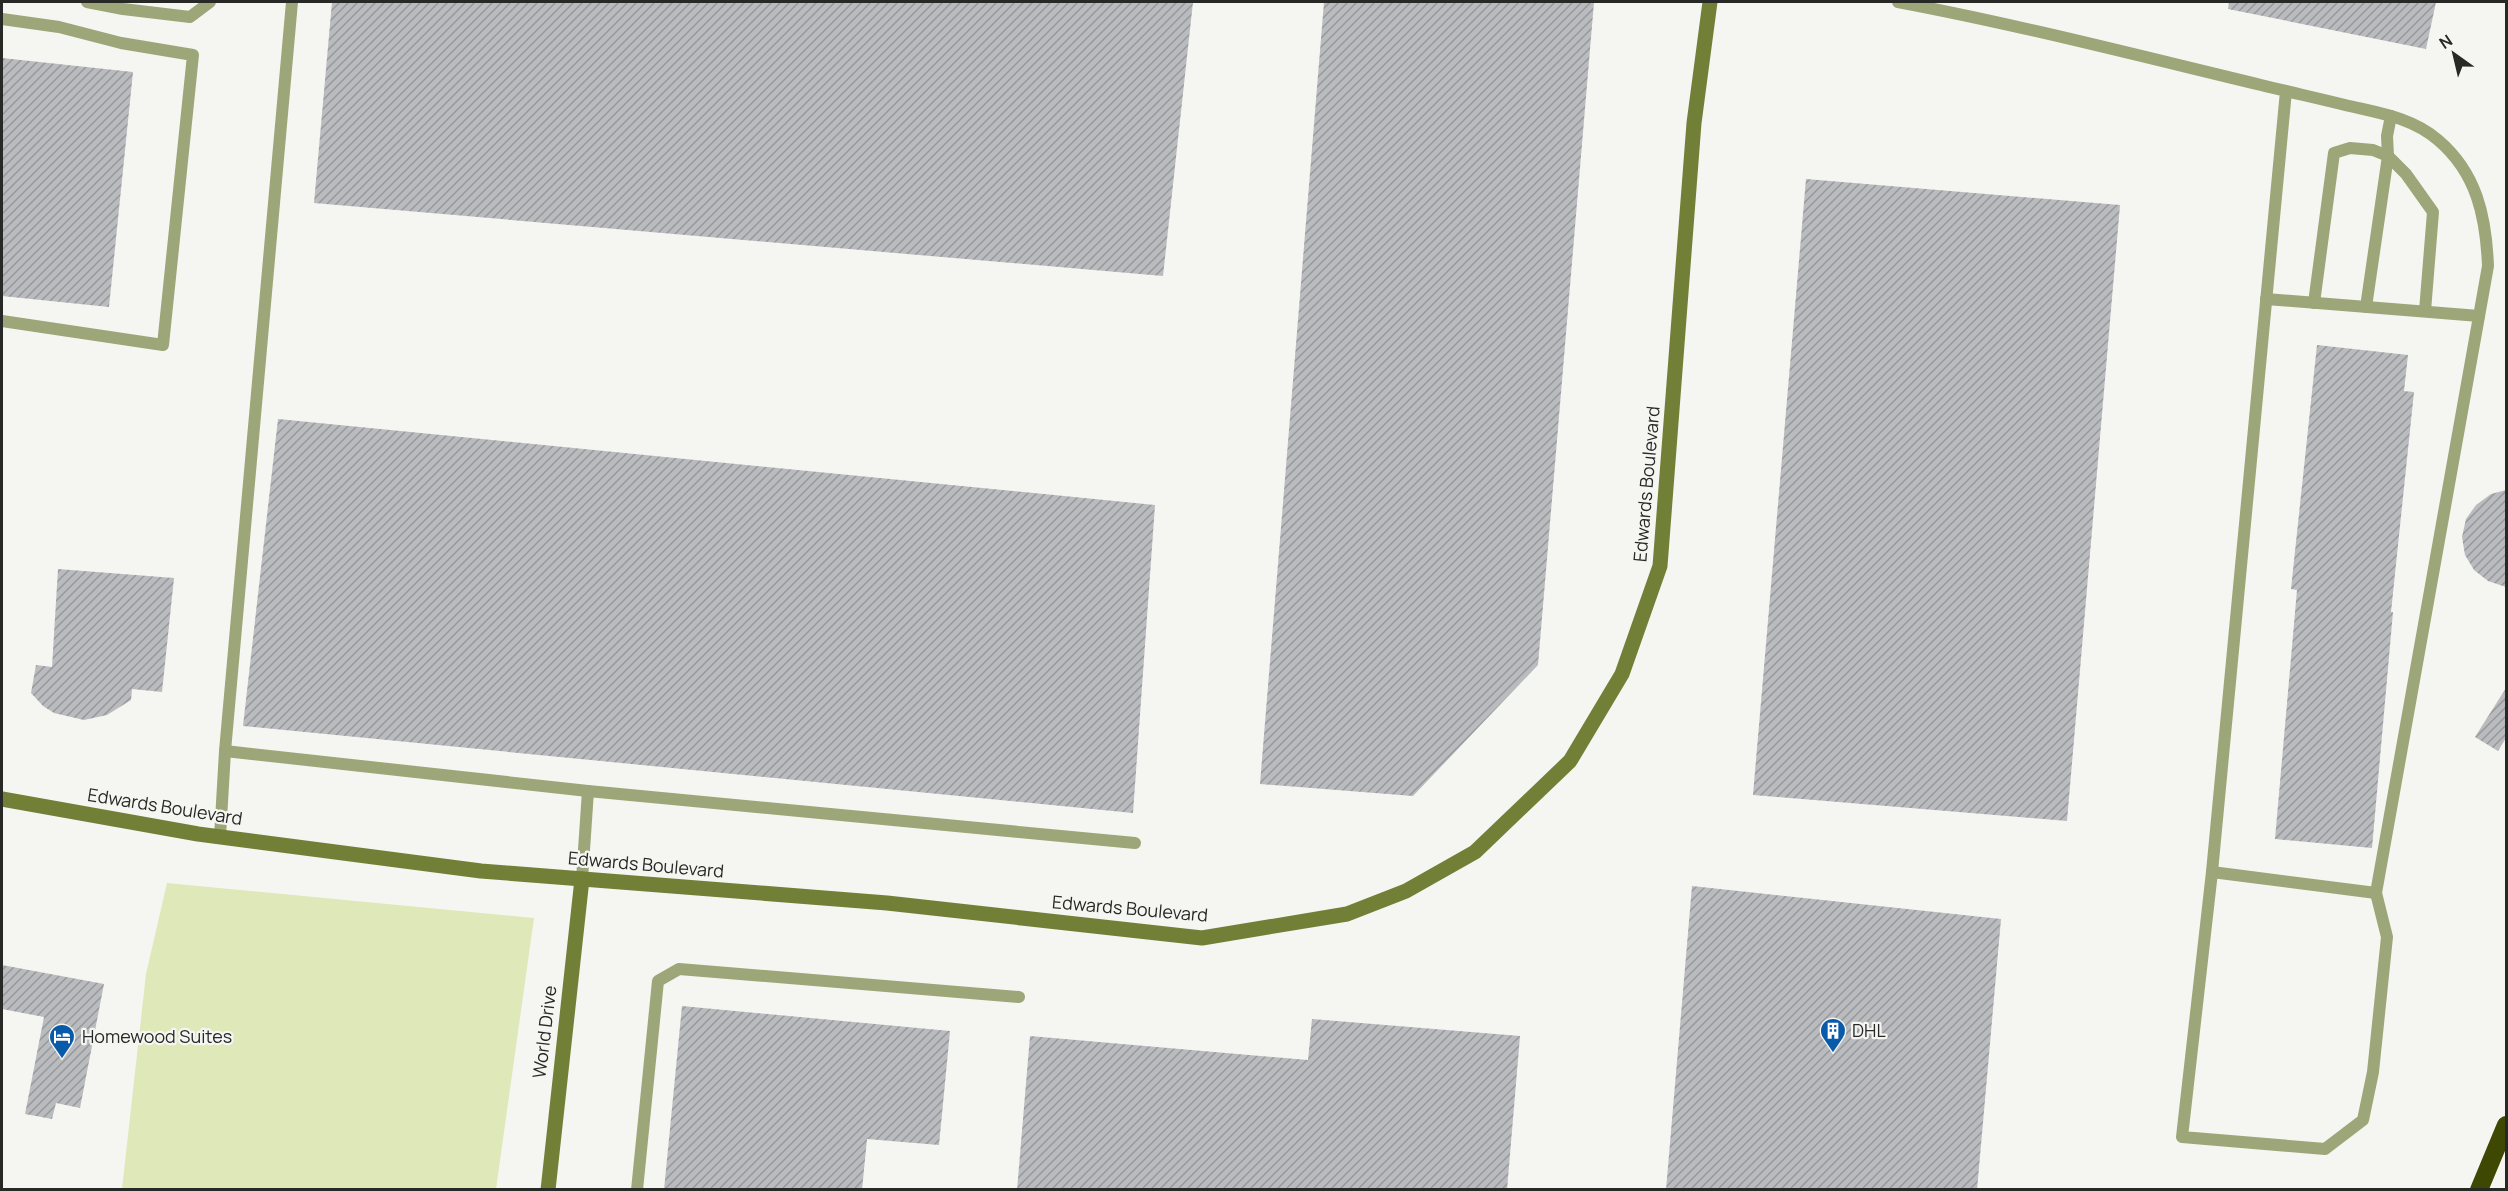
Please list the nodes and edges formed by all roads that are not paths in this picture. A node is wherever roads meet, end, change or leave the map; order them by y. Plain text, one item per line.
1 (87, 2) edge
2 (210, 2) edge
3 (292, 2) edge
4 (1710, 2) edge
5 (1898, 2) edge
6 (2, 19) edge
7 (2286, 91) junction
8 (2391, 116) junction
9 (2388, 156) junction
10 (2266, 299) junction
11 (2313, 303) junction
12 (2366, 307) junction
13 (2425, 311) junction
14 (2479, 316) junction
15 (2, 321) edge
16 (225, 751) junction
17 (588, 790) junction
18 (2, 799) edge
19 (220, 837) junction
20 (1135, 843) dead end
21 (2212, 872) junction
22 (582, 879) junction
23 (2376, 893) junction
24 (1019, 997) dead end
25 (2506, 1125) edge
26 (548, 1190) edge
27 (637, 1190) edge
28 (2479, 1190) edge

1 - 2 lane
3 - 16 lane
4 - 22 street, Edwards Boulevard
5 - 7 lane
6 - 15 lane
7 - 8 lane
7 - 10 lane
8 - 9 lane
8 - 14 lane
9 - 11 lane
9 - 12 lane
9 - 13 lane
10 - 11 lane
10 - 21 lane
11 - 12 lane
12 - 13 lane
13 - 14 lane
14 - 23 lane
16 - 17 lane
16 - 19 lane
17 - 20 lane
17 - 22 lane
18 - 19 street, Edwards Boulevard
19 - 22 street, Edwards Boulevard
21 - 23 lane
21 - 23 lane
22 - 26 street, World Drive
24 - 27 lane
25 - 28 highway

